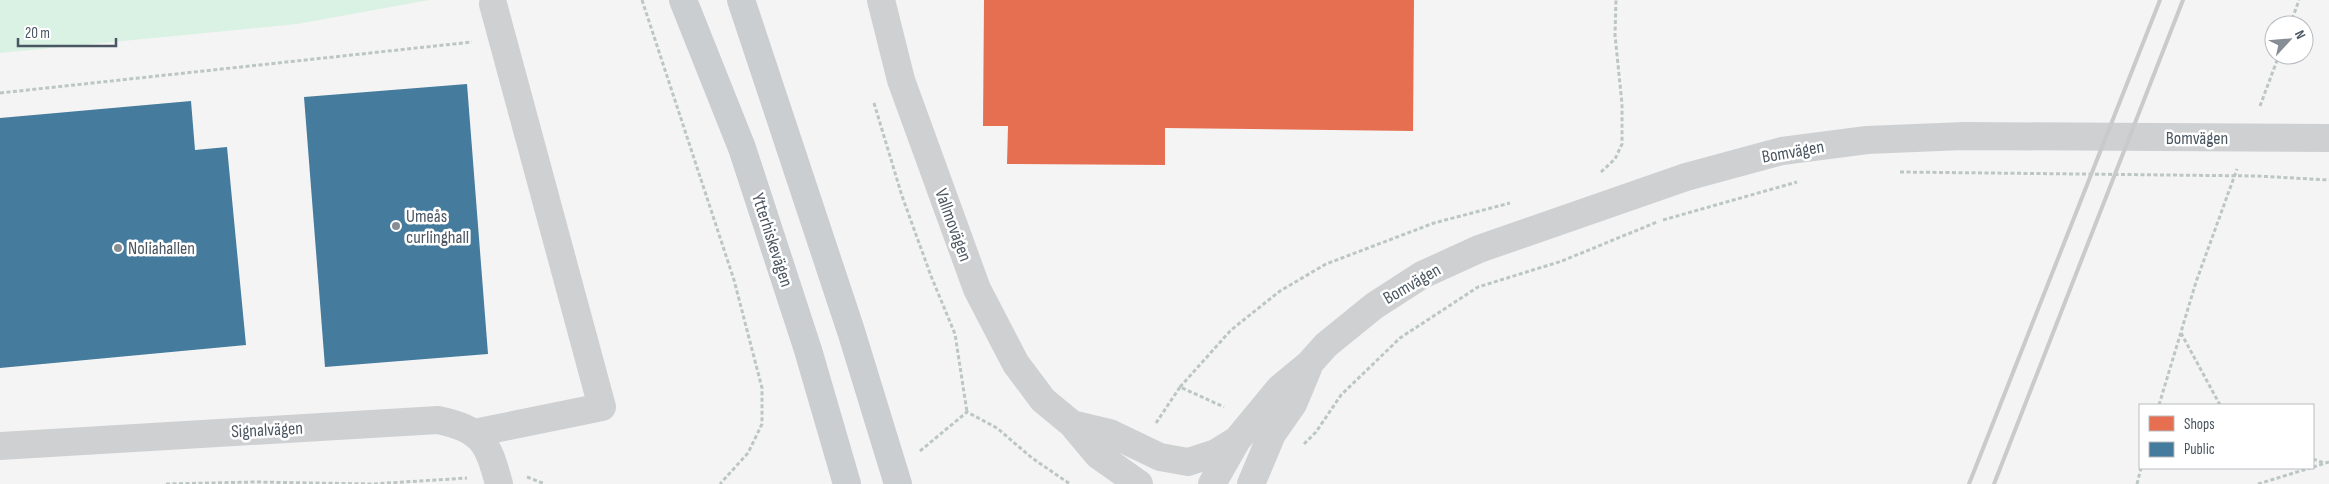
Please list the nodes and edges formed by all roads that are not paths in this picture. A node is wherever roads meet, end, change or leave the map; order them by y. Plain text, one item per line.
1 (683, 0) edge
2 (740, 0) edge
3 (881, 0) edge
4 (493, 4) dead end
5 (2329, 138) edge
6 (1072, 424) junction
7 (474, 433) junction
8 (1256, 436) junction
9 (0, 446) edge
10 (1150, 452) junction
11 (498, 480) edge
12 (847, 484) edge
13 (898, 484) edge
14 (1139, 484) edge
15 (1195, 484) edge
16 (1212, 484) edge
17 (1238, 484) edge
18 (1251, 484) edge

1 - 12 main road, Ytterhiskevägen
2 - 13 main road
3 - 6 street, Vallmovägen
4 - 7 street
5 - 8 street, Bomvägen
6 - 10 street, Vallmovägen
6 - 14 street, Vallmovägen
7 - 9 street, Signalvägen
7 - 11 street, Signalvägen
8 - 10 street, Vallmovägen
8 - 16 street, Bomvägen
8 - 17 street
8 - 18 street, Bomvägen
10 - 15 street

